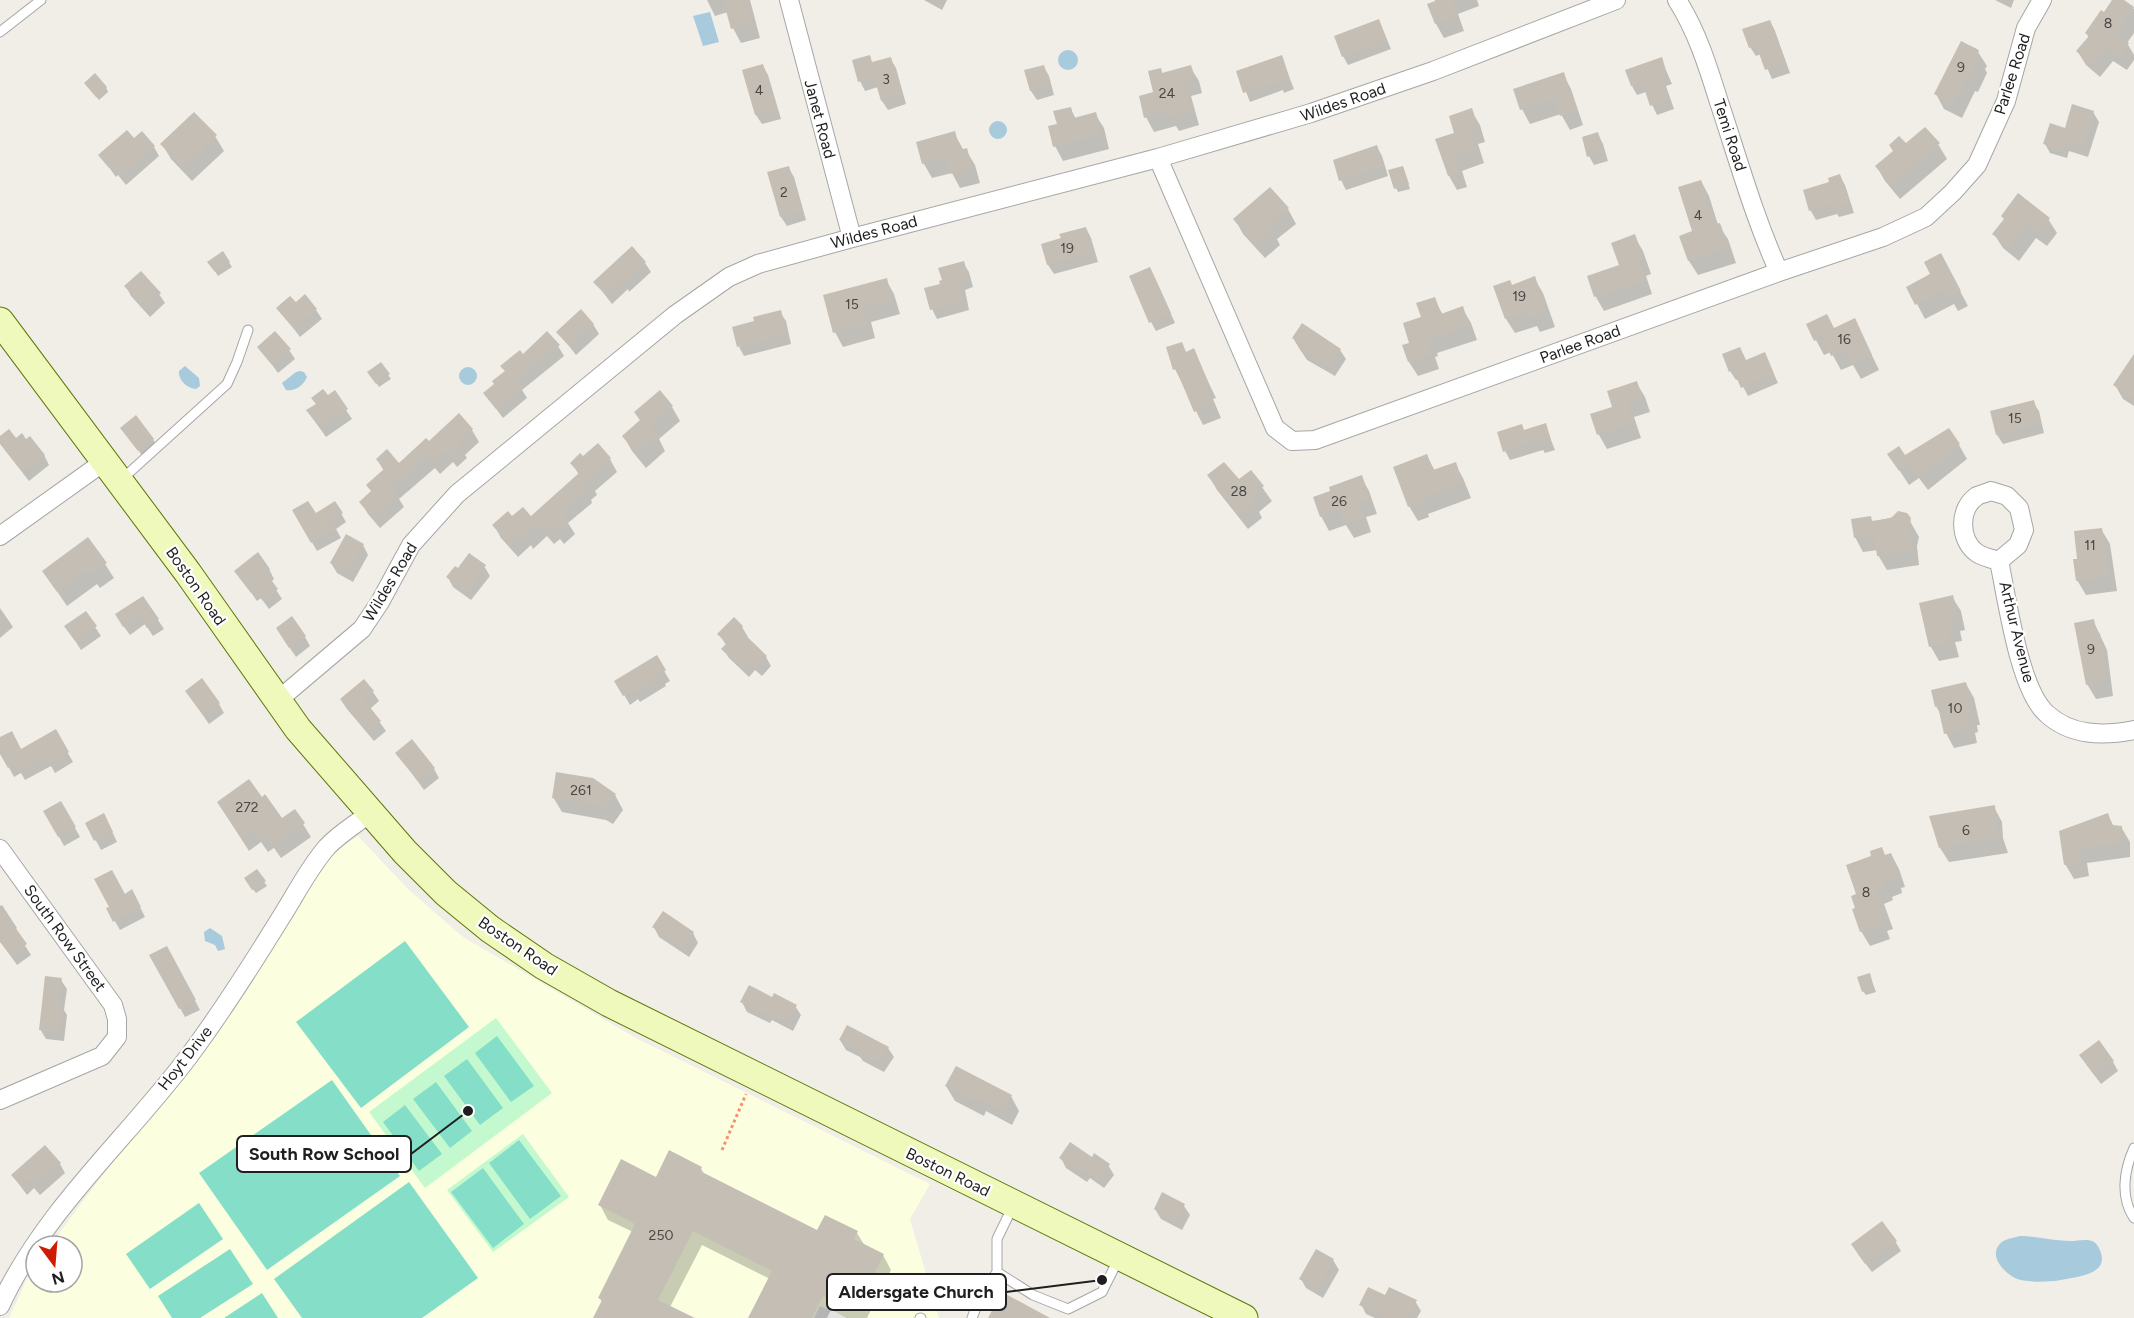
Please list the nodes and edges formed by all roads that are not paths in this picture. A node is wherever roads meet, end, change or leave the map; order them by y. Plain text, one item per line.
1 (41, 0) edge
2 (789, 0) edge
3 (1616, 0) edge
4 (1677, 0) edge
5 (2042, 0) edge
6 (0, 32) edge
7 (1158, 158) junction
8 (852, 238) junction
9 (1779, 272) junction
10 (0, 321) edge
11 (248, 330) dead end
12 (112, 472) junction
13 (0, 536) edge
14 (1999, 561) dead end
15 (277, 701) junction
16 (2134, 730) edge
17 (370, 813) junction
18 (0, 849) edge
19 (0, 1100) edge
20 (2134, 1148) edge
21 (1014, 1204) junction
22 (2134, 1218) edge
23 (1120, 1258) junction
24 (997, 1272) junction
25 (0, 1306) edge
26 (972, 1318) edge
27 (1244, 1318) edge

1 - 6 lane
2 - 8 street, Janet Road
3 - 7 street, Wildes Road
4 - 9 street, Temi Road
5 - 9 street, Parlee Road
7 - 8 street, Wildes Road
7 - 9 street, Parlee Road
8 - 15 street, Wildes Road
10 - 12 main road, Boston Road
11 - 12 lane
12 - 13 street
12 - 15 main road, Boston Road
14 - 16 street, Arthur Avenue
15 - 17 main road, Boston Road
17 - 21 main road, Boston Road
17 - 25 street, Hoyt Drive
18 - 19 street, South Row Street
20 - 22 lane
21 - 23 main road, Boston Road
21 - 24 lane
23 - 24 lane
23 - 27 main road, Boston Road
24 - 26 lane

